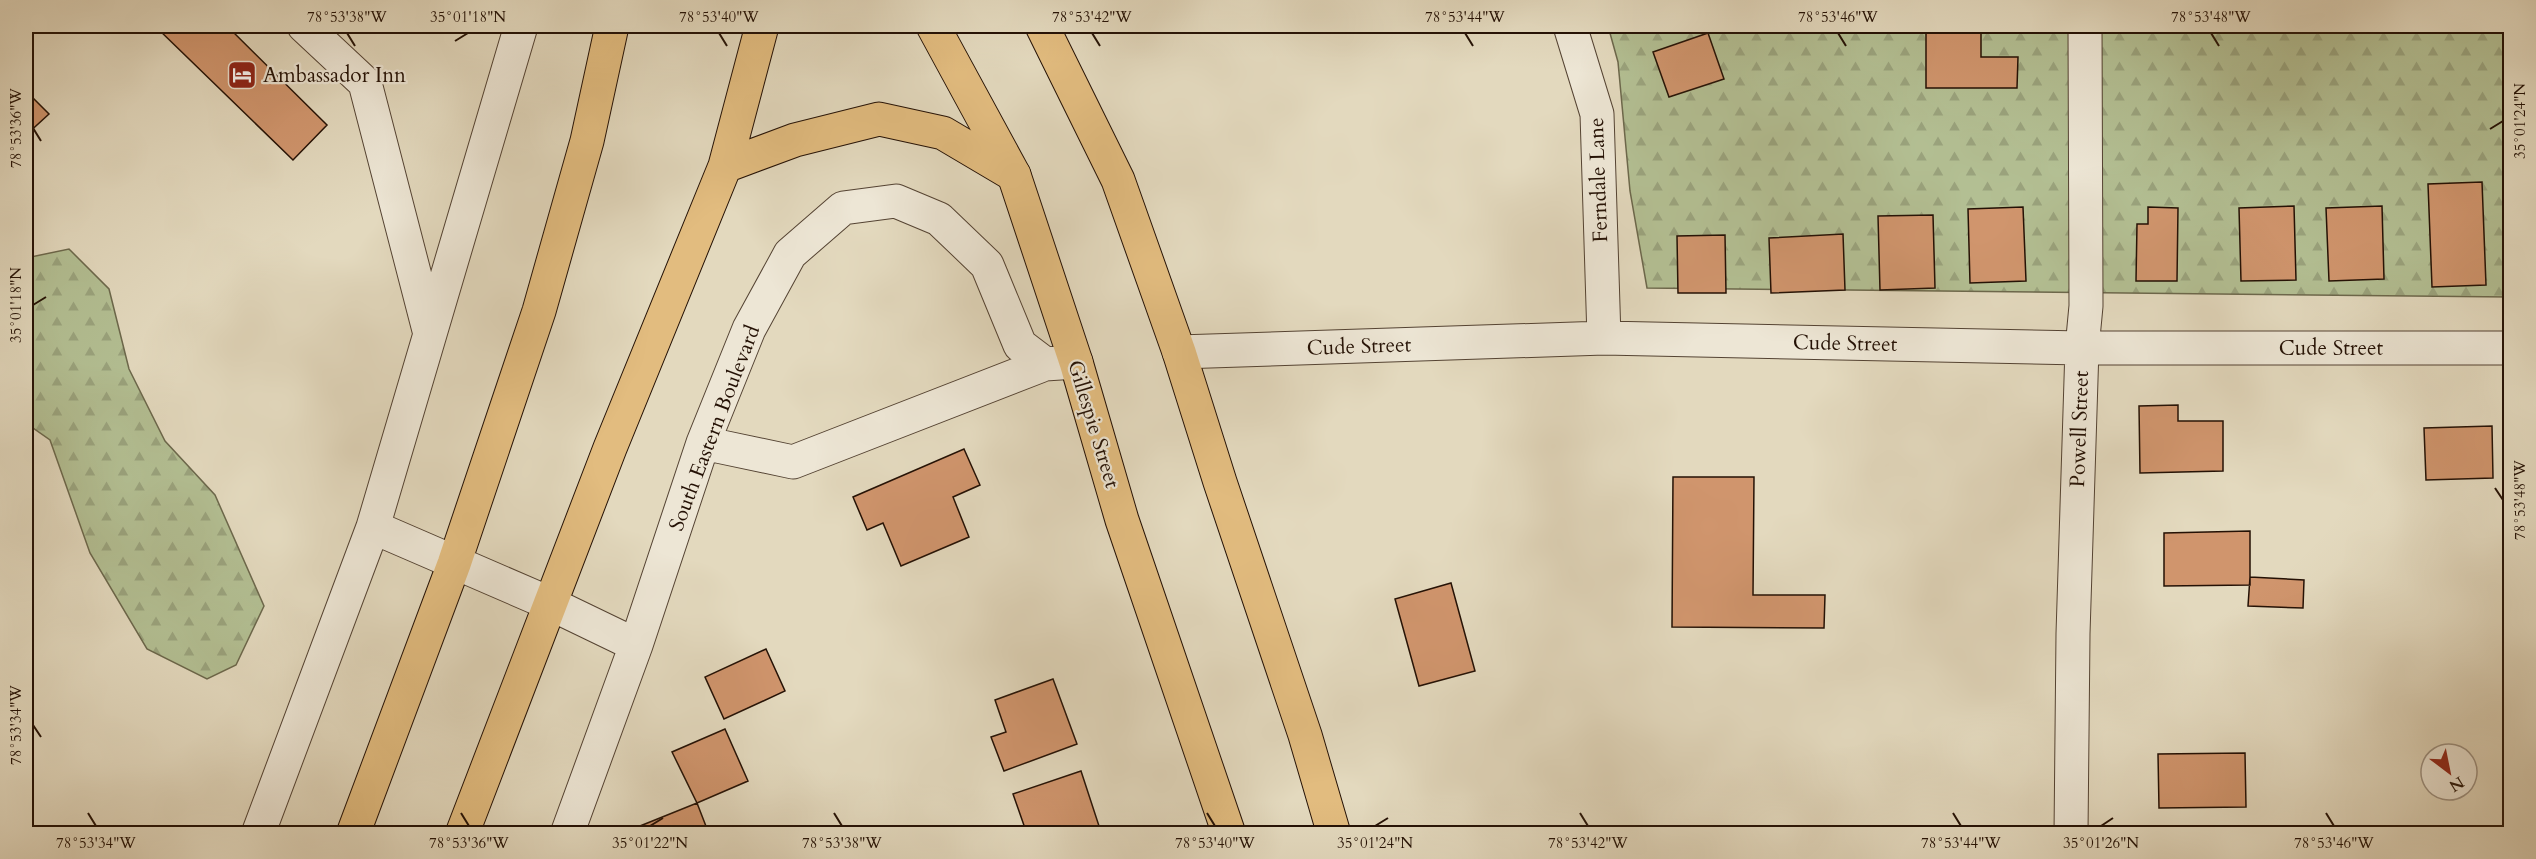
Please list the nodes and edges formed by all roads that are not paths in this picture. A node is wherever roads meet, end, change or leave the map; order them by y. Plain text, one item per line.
1 (304, 26) edge
2 (521, 26) edge
3 (612, 26) edge
4 (762, 26) edge
5 (933, 26) edge
6 (1042, 26) edge
7 (1570, 26) edge
8 (2085, 26) edge
9 (725, 166) junction
10 (1014, 175) junction
11 (430, 335) junction
12 (1604, 338) junction
13 (2082, 348) junction
14 (2511, 348) edge
15 (1179, 352) junction
16 (1060, 363) junction
17 (703, 443) junction
18 (373, 527) junction
19 (454, 564) junction
20 (551, 604) junction
21 (636, 645) junction
22 (258, 834) edge
23 (353, 834) edge
24 (462, 834) edge
25 (567, 834) edge
26 (1229, 834) edge
27 (1335, 834) edge
28 (2071, 834) edge

1 - 11 street
2 - 11 street
3 - 19 main road
4 - 9 main road
5 - 10 main road, Gillespie Street
6 - 15 main road
7 - 12 street, Ferndale Lane
8 - 13 street, Powell Street
9 - 10 main road
9 - 20 main road
10 - 16 main road, Gillespie Street
11 - 18 street
12 - 13 street, Cude Street
12 - 15 street, Cude Street
13 - 14 street, Cude Street
13 - 28 street, Powell Street
15 - 27 main road
16 - 17 street
16 - 17 street, South Eastern Boulevard
16 - 26 main road, Gillespie Street
17 - 21 street, South Eastern Boulevard
18 - 19 street
18 - 22 street
19 - 20 street
19 - 23 main road
20 - 21 street
20 - 24 main road
21 - 25 street, South Eastern Boulevard

